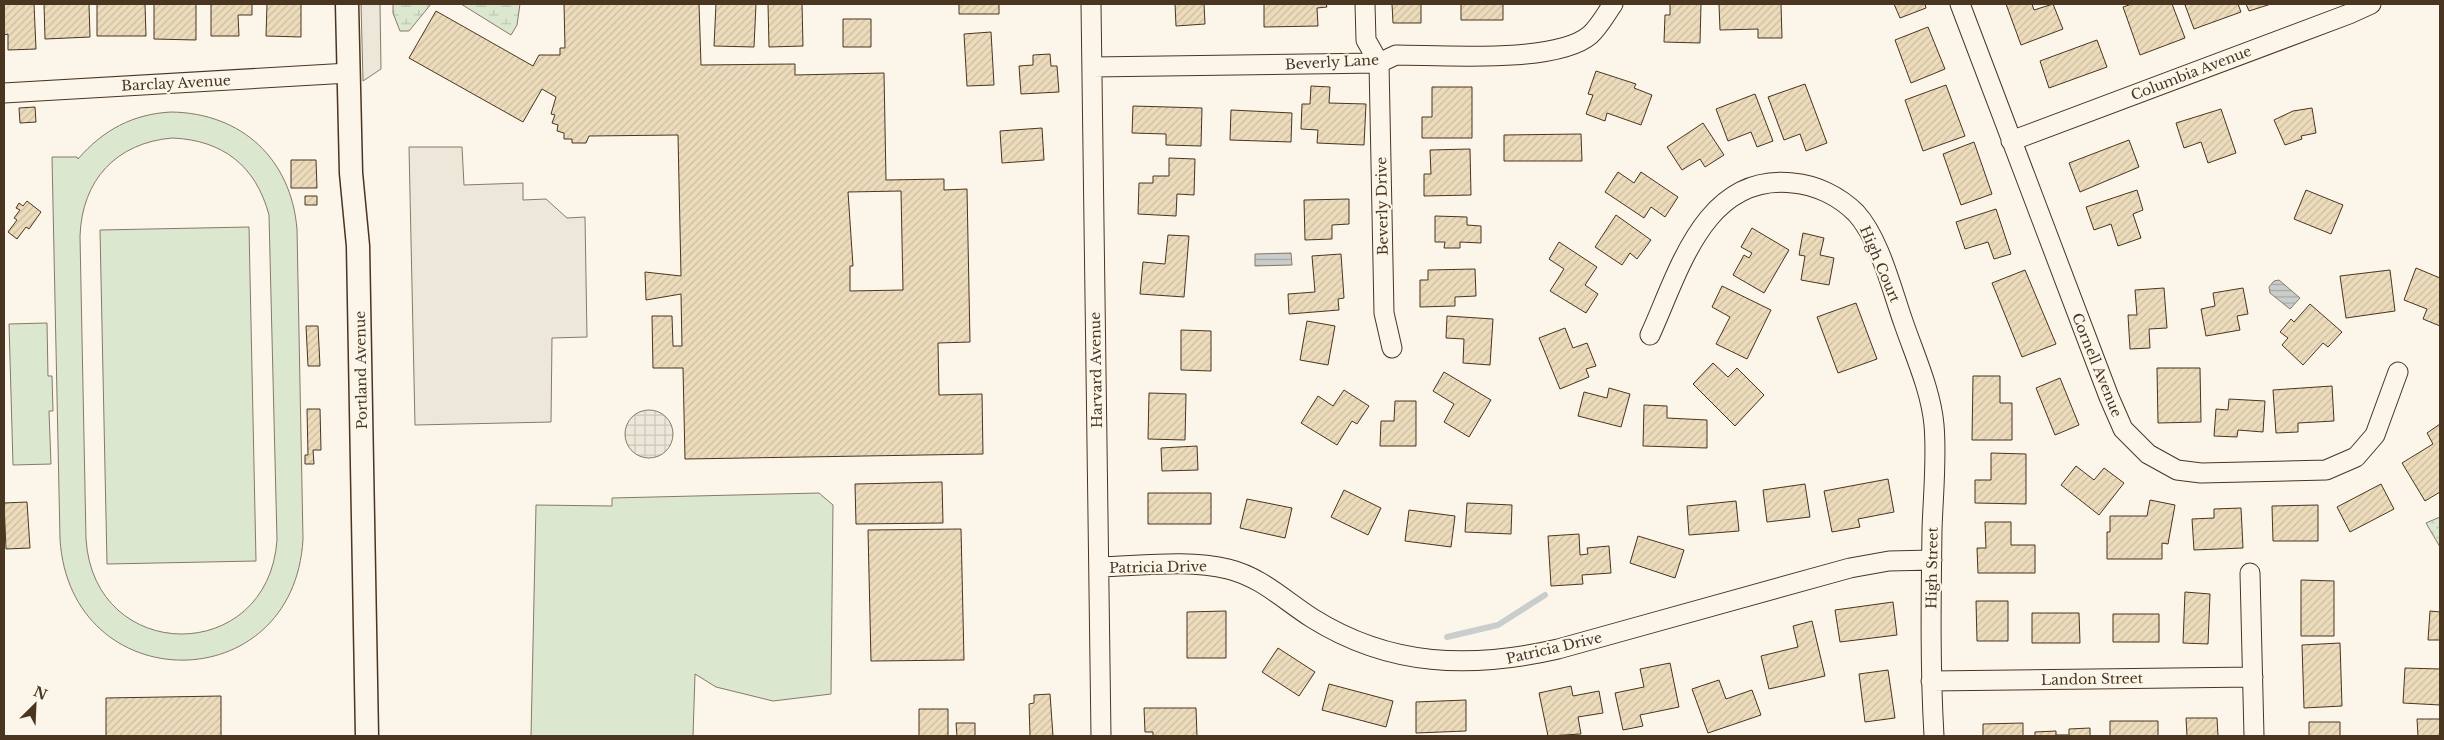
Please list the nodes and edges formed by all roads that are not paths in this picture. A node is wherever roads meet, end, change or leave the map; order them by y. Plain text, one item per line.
1 (348, 4) edge
2 (1091, 4) edge
3 (1365, 4) edge
4 (1613, 4) edge
5 (1960, 4) edge
6 (2371, 4) edge
7 (1379, 63) junction
8 (1092, 68) junction
9 (348, 73) junction
10 (4, 93) edge
11 (2011, 141) junction
12 (1650, 335) dead end
13 (1392, 348) dead end
14 (2398, 372) dead end
15 (1930, 400) joint
16 (1932, 560) junction
17 (1099, 567) junction
18 (2250, 573) dead end
19 (2253, 678) junction
20 (1931, 681) junction
21 (367, 736) edge
22 (1101, 736) edge
23 (1934, 736) edge
24 (2254, 736) edge

1 - 9 street, Portland Avenue
2 - 8 street, Harvard Avenue
3 - 7 street
4 - 7 street, Beverly Lane
5 - 11 street, Cornell Avenue
6 - 11 street, Columbia Avenue
7 - 8 street, Beverly Lane
7 - 13 street, Beverly Drive
8 - 17 street, Harvard Avenue
9 - 10 street, Barclay Avenue
9 - 21 street, Portland Avenue
11 - 14 street, Cornell Avenue
12 - 15 street, High Court
15 - 16 street, High Street
16 - 17 street, Patricia Drive
16 - 20 street, High Street
17 - 22 street, Harvard Avenue
18 - 19 street
19 - 20 street, Landon Street
19 - 24 street
20 - 23 street, High Street

